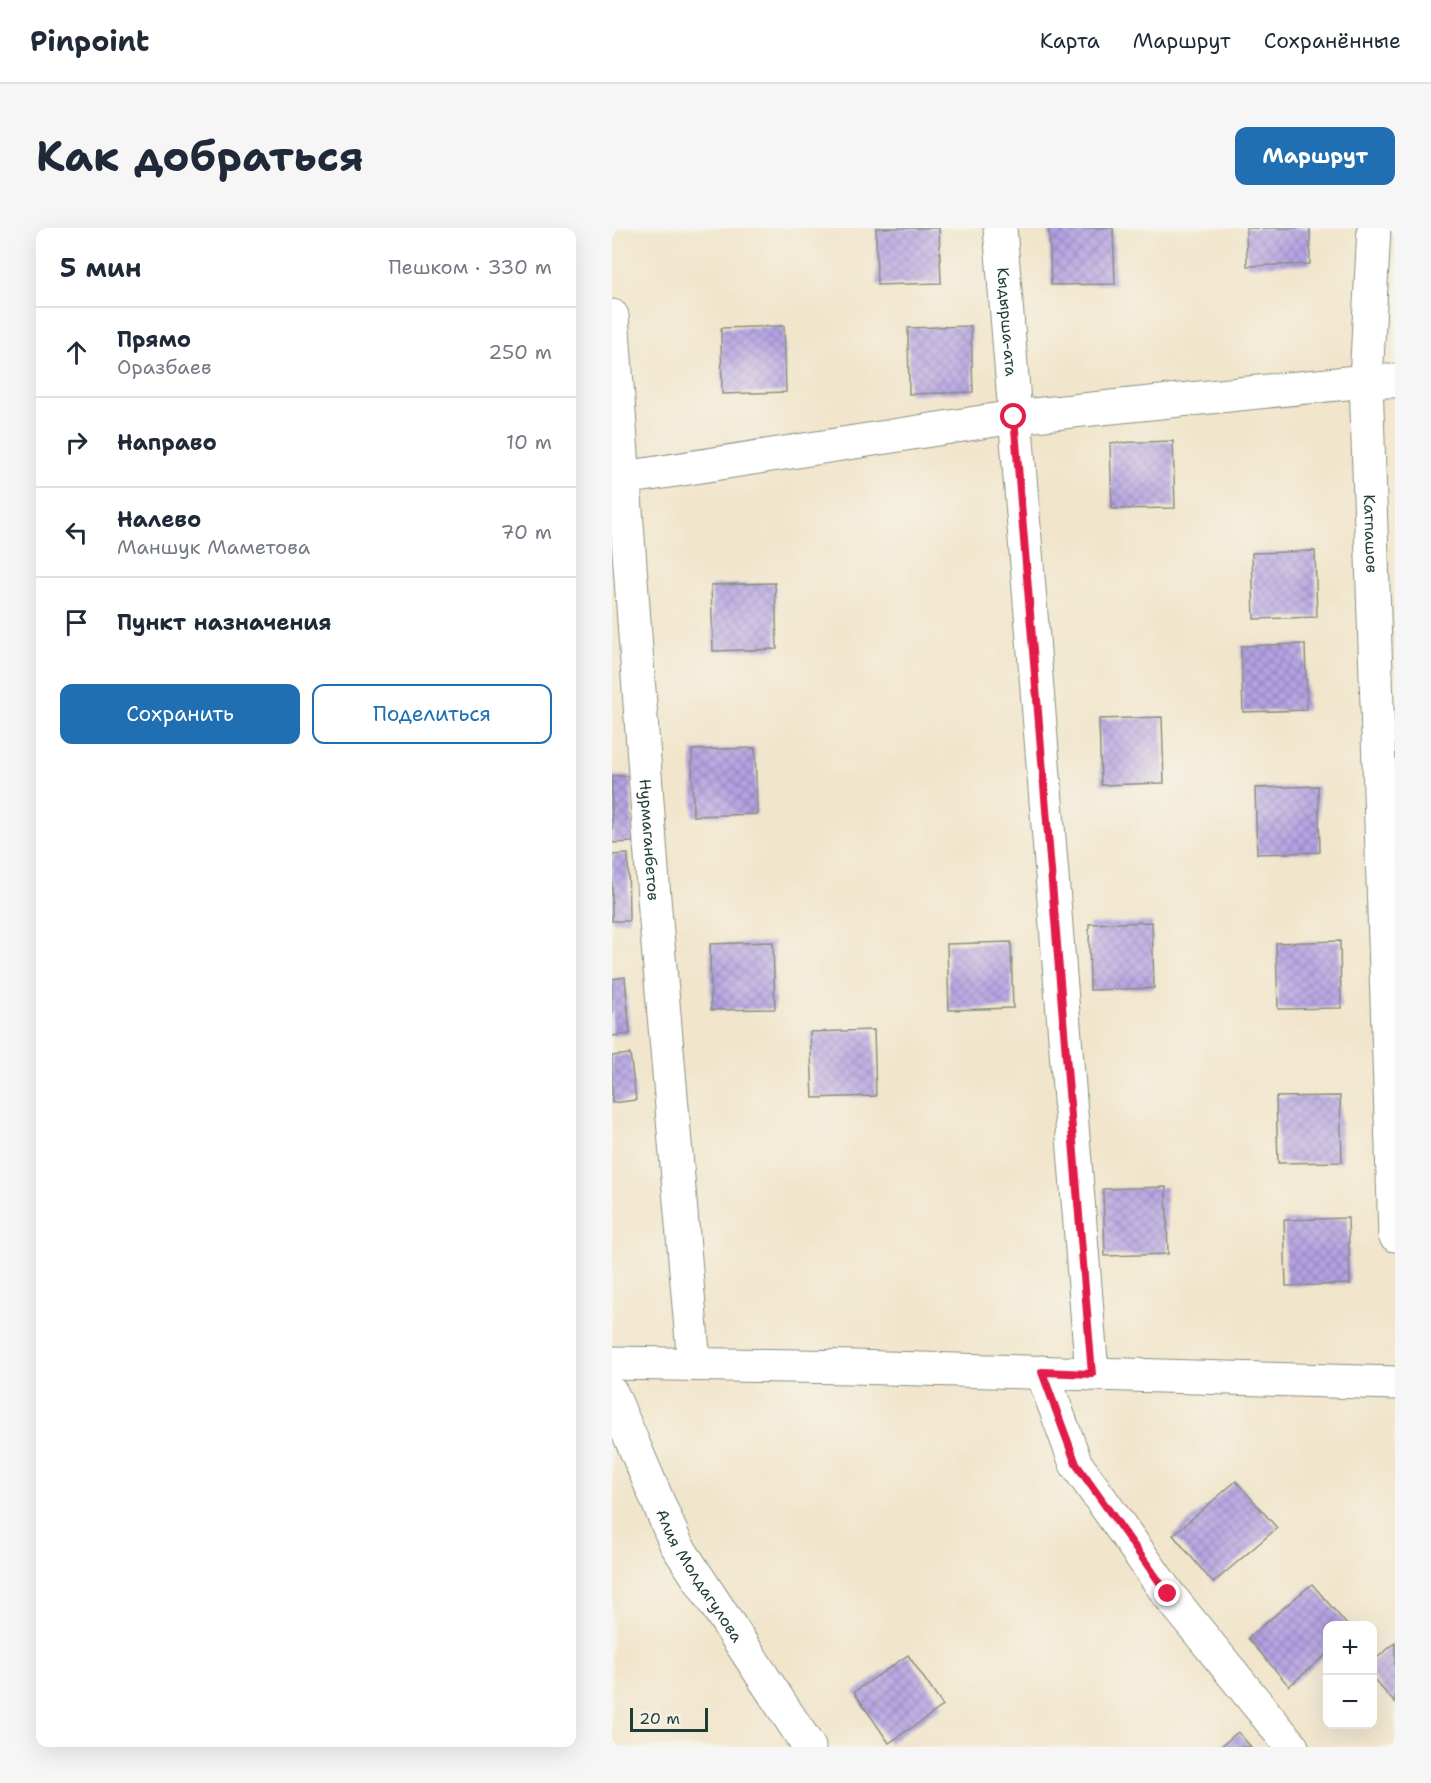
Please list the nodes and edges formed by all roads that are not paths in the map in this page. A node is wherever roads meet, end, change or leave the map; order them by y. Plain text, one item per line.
1 (1000, 228) edge
2 (1374, 228) edge
3 (612, 316) edge
4 (1380, 381) edge
5 (1014, 417) junction
6 (618, 479) edge
7 (1395, 1235) edge
8 (612, 1363) edge
9 (694, 1364) junction
10 (1042, 1372) junction
11 (1092, 1374) junction
12 (1395, 1383) edge
13 (612, 1394) edge
14 (809, 1747) edge
15 (1292, 1747) edge

1 - 5 street, Кыдырша-ата
2 - 4 street, Катпашов
3 - 6 street, Нурмаганбетов
4 - 5 street
4 - 7 street, Катпашов
5 - 6 street
5 - 11 street, Кыдырша-ата
6 - 9 street, Нурмаганбетов
8 - 9 street
9 - 10 street
10 - 11 street
10 - 15 street
11 - 12 street
13 - 14 street, Алия Молдагулова

